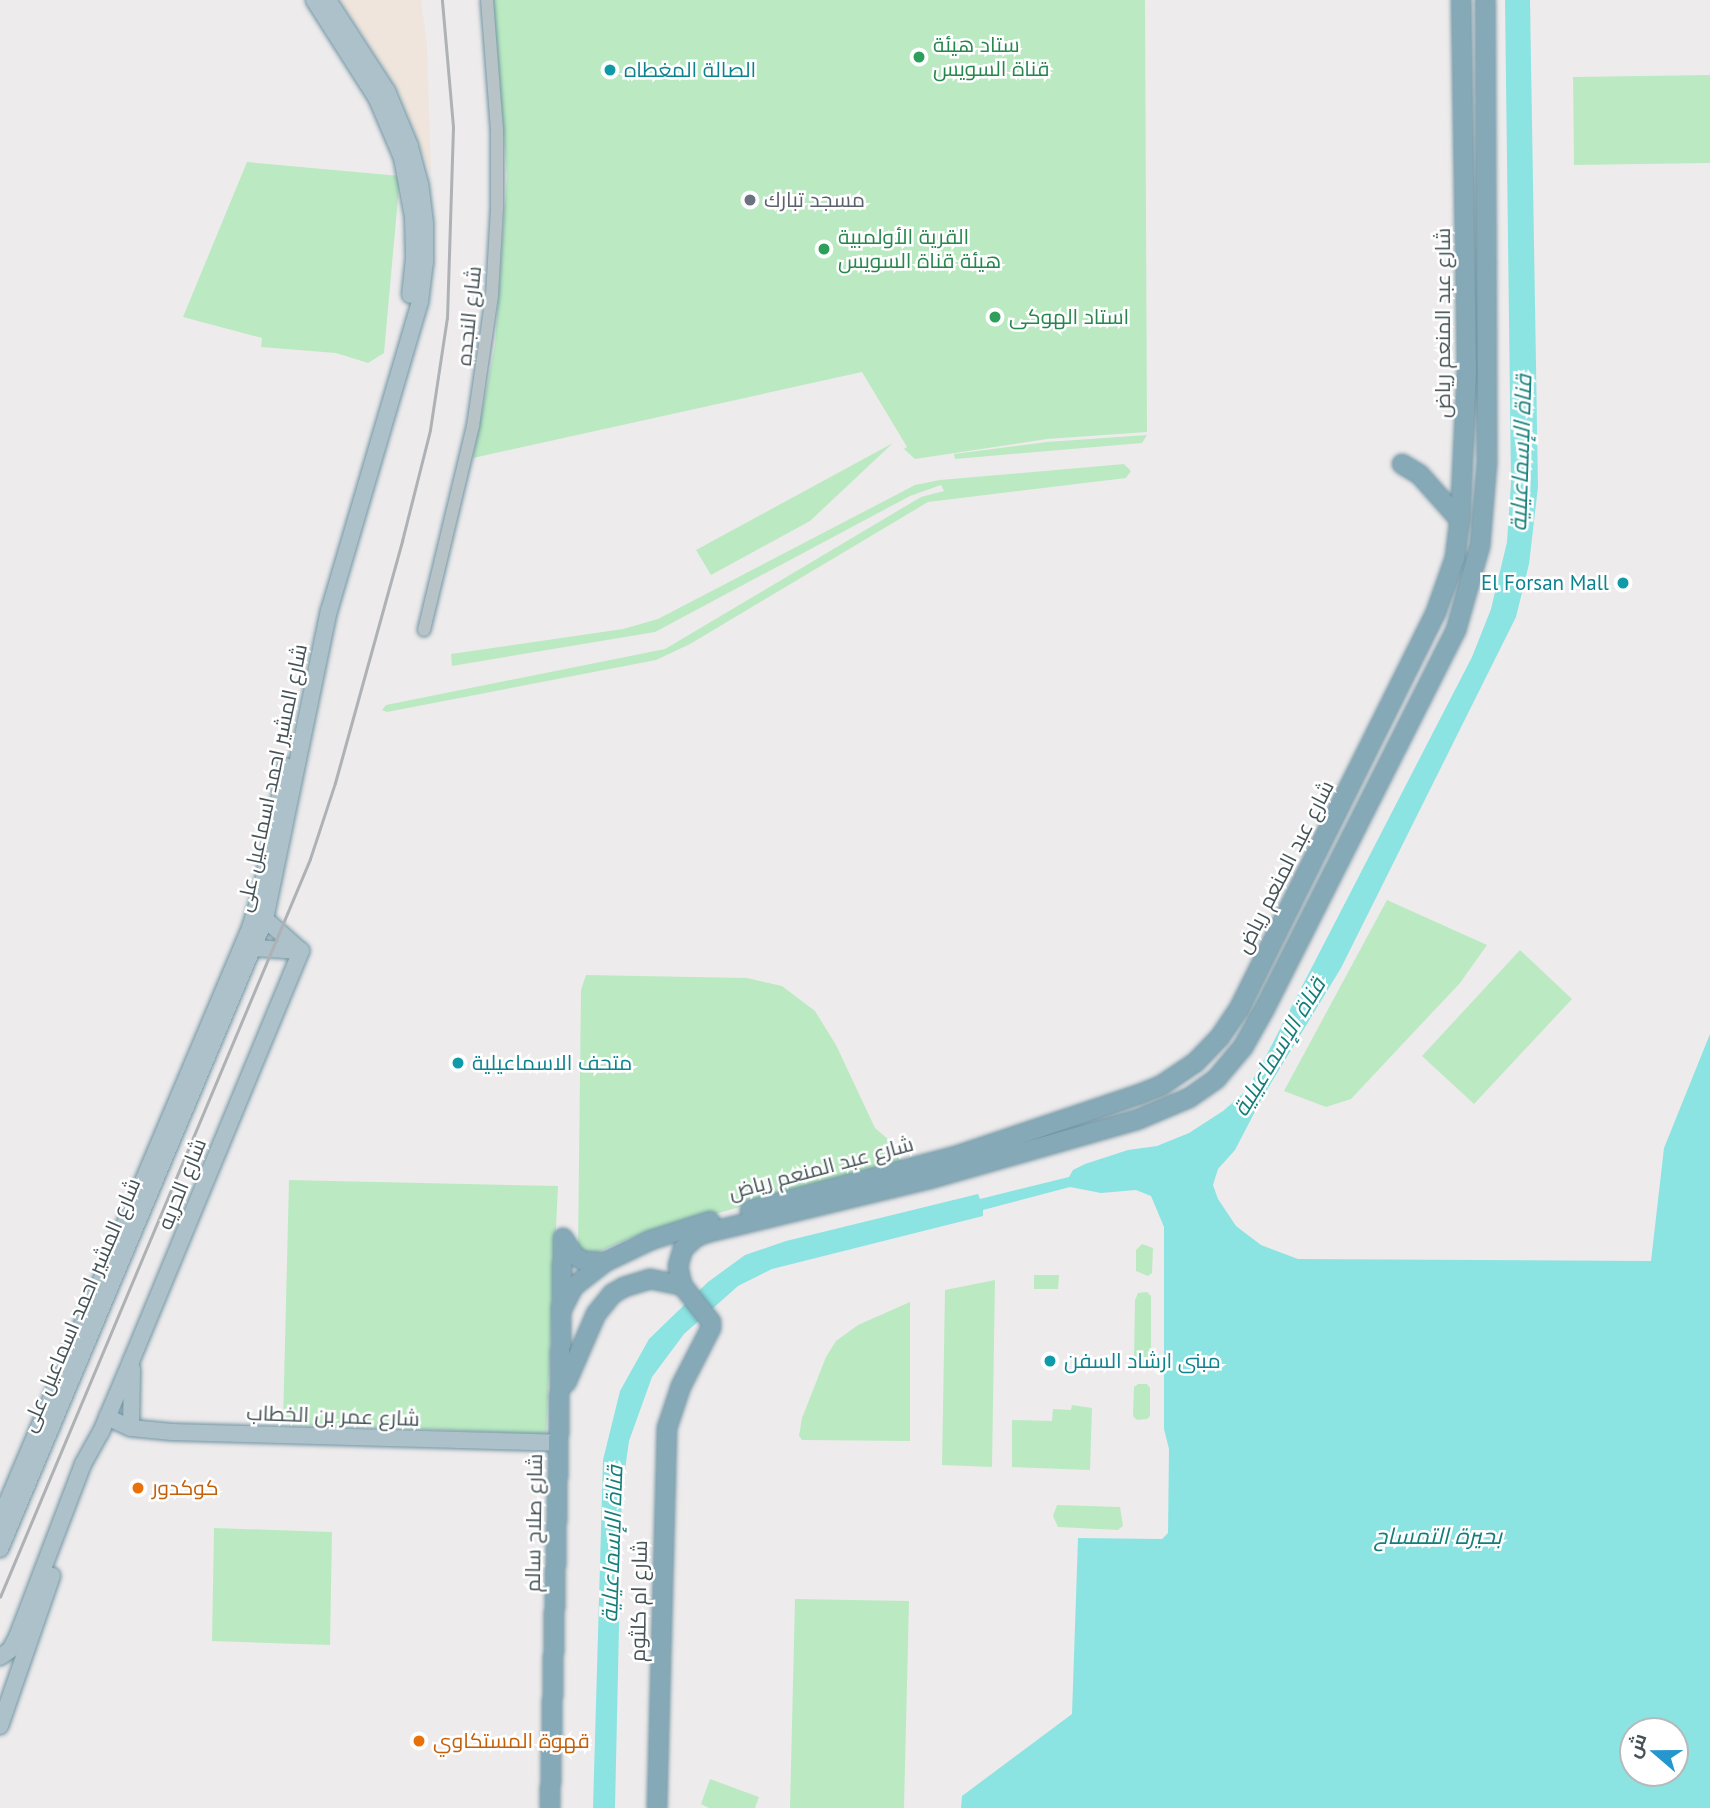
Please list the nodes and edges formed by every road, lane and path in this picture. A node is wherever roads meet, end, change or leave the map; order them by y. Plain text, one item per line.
1 (314, 0) edge
2 (328, 0) edge
3 (487, 0) edge
4 (1461, 0) edge
5 (1485, 3) edge
6 (392, 115) junction
7 (1462, 141) junction
8 (1487, 141) junction
9 (1466, 299) junction
10 (1487, 299) junction
11 (1402, 464) dead end
12 (1461, 520) junction
13 (424, 629) dead end
14 (320, 631) junction
15 (1340, 809) junction
16 (1361, 819) junction
17 (265, 919) junction
18 (254, 948) junction
19 (301, 951) junction
20 (1210, 1049) junction
21 (1228, 1067) junction
22 (605, 1262) junction
23 (683, 1286) junction
24 (561, 1311) junction
25 (132, 1359) junction
26 (561, 1397) junction
27 (104, 1424) junction
28 (131, 1428) junction
29 (559, 1443) junction
30 (0, 1518) edge
31 (0, 1549) edge
32 (0, 1657) edge
33 (0, 1726) edge
34 (550, 1808) edge
35 (657, 1808) edge

1 - 6 main road, شارع المشير احمد اسماعيل على
2 - 6 main road, شارع المشير احمد اسماعيل على
3 - 13 street, شارع النجده
4 - 7 highway, شارع عبد المنعم رياض
5 - 8 highway, شارع عبد المنعم رياض
6 - 14 main road, شارع المشير احمد اسماعيل على
7 - 8 highway
7 - 9 highway, شارع عبد المنعم رياض
8 - 10 highway, شارع عبد المنعم رياض
9 - 10 highway
9 - 12 highway, شارع عبد المنعم رياض
10 - 16 highway, شارع عبد المنعم رياض
11 - 12 highway
12 - 15 highway, شارع عبد المنعم رياض
14 - 17 main road, شارع المشير احمد اسماعيل على
14 - 30 main road, شارع المشير احمد اسماعيل على
15 - 16 highway
15 - 20 highway, شارع عبد المنعم رياض
16 - 21 highway, شارع عبد المنعم رياض
17 - 18 main road, شارع المشير احمد اسماعيل على
17 - 19 main road
18 - 19 main road
18 - 31 main road, شارع المشير احمد اسماعيل على
19 - 25 main road, شارع الحريه
20 - 21 highway
20 - 22 highway, شارع عبد المنعم رياض
21 - 23 highway, شارع عبد المنعم رياض
22 - 24 highway, شارع عبد المنعم رياض
22 - 24 highway, شارع صلاح سالم
23 - 26 highway
23 - 35 highway, شارع ام كلثوم
24 - 26 highway, شارع صلاح سالم
25 - 27 main road, شارع الحريه
25 - 28 main road
26 - 29 highway, شارع صلاح سالم
27 - 28 main road, شارع عمر بن الخطاب
27 - 32 main road, شارع الحريه
27 - 33 main road, شارع الحريه
28 - 29 main road, شارع عمر بن الخطاب
29 - 34 highway, شارع صلاح سالم

